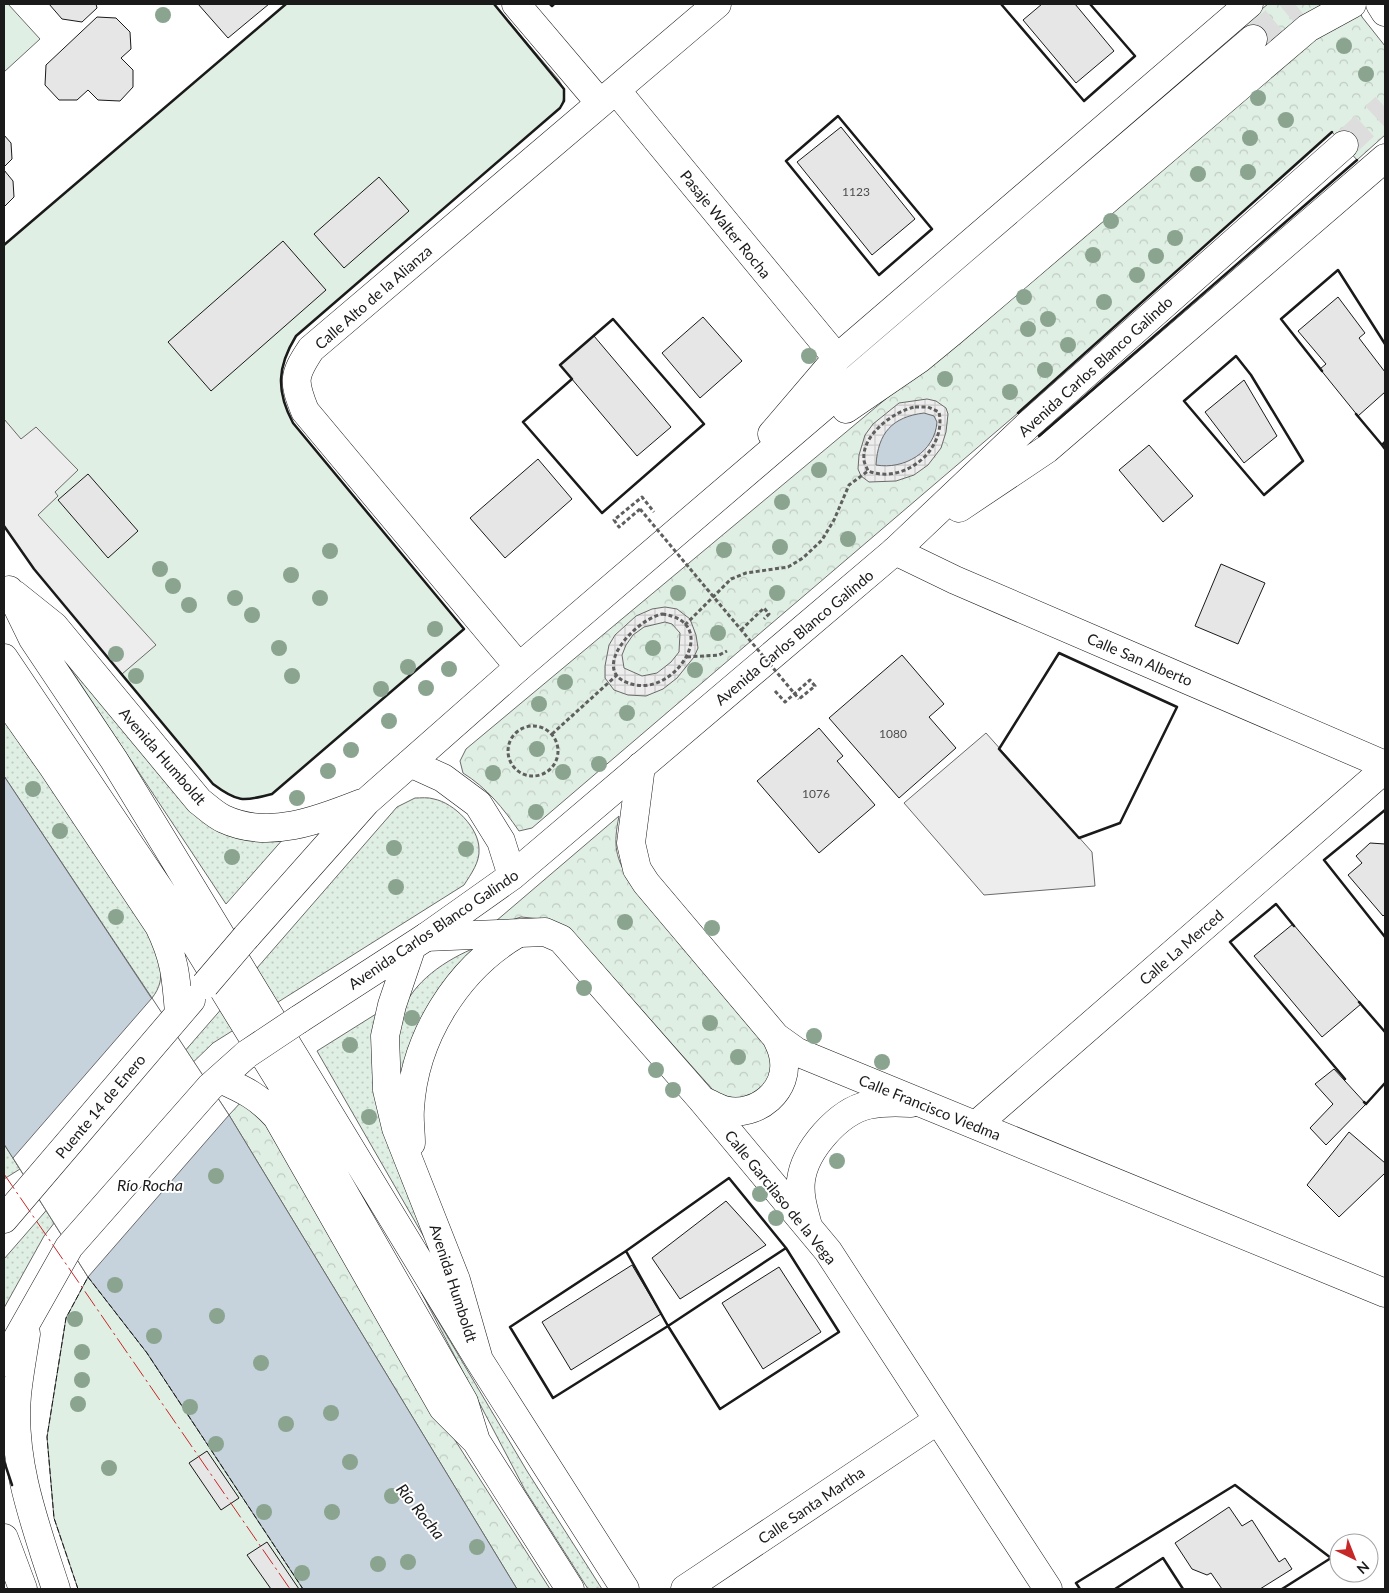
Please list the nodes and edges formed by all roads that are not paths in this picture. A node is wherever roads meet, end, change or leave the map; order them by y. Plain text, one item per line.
1 (516, 4) edge
2 (717, 4) edge
3 (1249, 4) edge
4 (1352, 4) edge
5 (1380, 4) edge
6 (1385, 12) edge
7 (1253, 39) tunnel mouth
8 (608, 96) junction
9 (1344, 145) tunnel mouth
10 (1385, 158) edge
11 (837, 358) junction
12 (713, 502) junction
13 (896, 551) junction
14 (6, 587) edge
15 (4, 658) edge
16 (519, 667) junction
17 (4, 697) edge
18 (410, 763) junction
19 (1385, 765) edge
20 (642, 766) junction
21 (1385, 769) edge
22 (366, 802) junction
23 (512, 876) junction
24 (518, 934) junction
25 (419, 941) junction
26 (174, 1019) junction
27 (776, 1037) junction
28 (215, 1083) junction
29 (702, 1100) junction
30 (922, 1104) junction
31 (976, 1125) junction
32 (412, 1164) junction
33 (19, 1196) edge
34 (4, 1220) edge
35 (809, 1227) junction
36 (1385, 1293) edge
37 (28, 1321) junction
38 (479, 1360) junction
39 (4, 1362) edge
40 (938, 1420) junction
41 (476, 1441) junction
42 (4, 1538) edge
43 (23, 1589) edge
44 (56, 1589) edge
45 (570, 1589) edge
46 (625, 1589) edge
47 (685, 1589) edge
48 (1048, 1589) edge

1 - 8 main road, Pasaje Walter Rocha
2 - 8 main road, Calle Alto de la Alianza
3 - 11 main road
4 - 12 main road
5 - 6 main road
7 - 12 main road
8 - 11 main road, Pasaje Walter Rocha
8 - 16 main road, Calle Alto de la Alianza
9 - 13 main road, Avenida Carlos Blanco Galindo
10 - 13 main road
11 - 12 main road
12 - 16 main road
13 - 19 main road, Calle San Alberto
13 - 20 main road, Avenida Carlos Blanco Galindo
14 - 22 main road, Avenida Humboldt
14 - 38 main road
15 - 41 main road
16 - 18 main road
17 - 26 main road
18 - 22 main road
18 - 23 main road
20 - 23 main road, Avenida Carlos Blanco Galindo
20 - 27 main road, Calle Francisco Viedma
21 - 31 main road, Calle La Merced
22 - 26 main road, bridge
23 - 25 main road, Avenida Carlos Blanco Galindo
24 - 25 main road, Calle Garcilaso de la Vega
24 - 29 main road, Calle Garcilaso de la Vega
24 - 32 main road
25 - 28 main road, Avenida Carlos Blanco Galindo, bridge
25 - 32 main road, Avenida Humboldt
26 - 33 main road, Puente 14 de Enero
27 - 29 main road
27 - 30 main road, Calle Francisco Viedma
28 - 37 main road
28 - 41 main road
29 - 35 main road, Calle Garcilaso de la Vega
30 - 31 main road, Calle Francisco Viedma
30 - 35 main road
31 - 36 main road, Calle Francisco Viedma
32 - 38 main road, Avenida Humboldt
33 - 34 main road, Puente 14 de Enero
35 - 40 main road, Calle Garcilaso de la Vega
37 - 39 main road
37 - 44 main road
38 - 46 main road, Avenida Humboldt
40 - 47 main road, Calle Santa Martha
40 - 48 main road, Calle Garcilaso de la Vega
41 - 45 main road
42 - 43 main road

